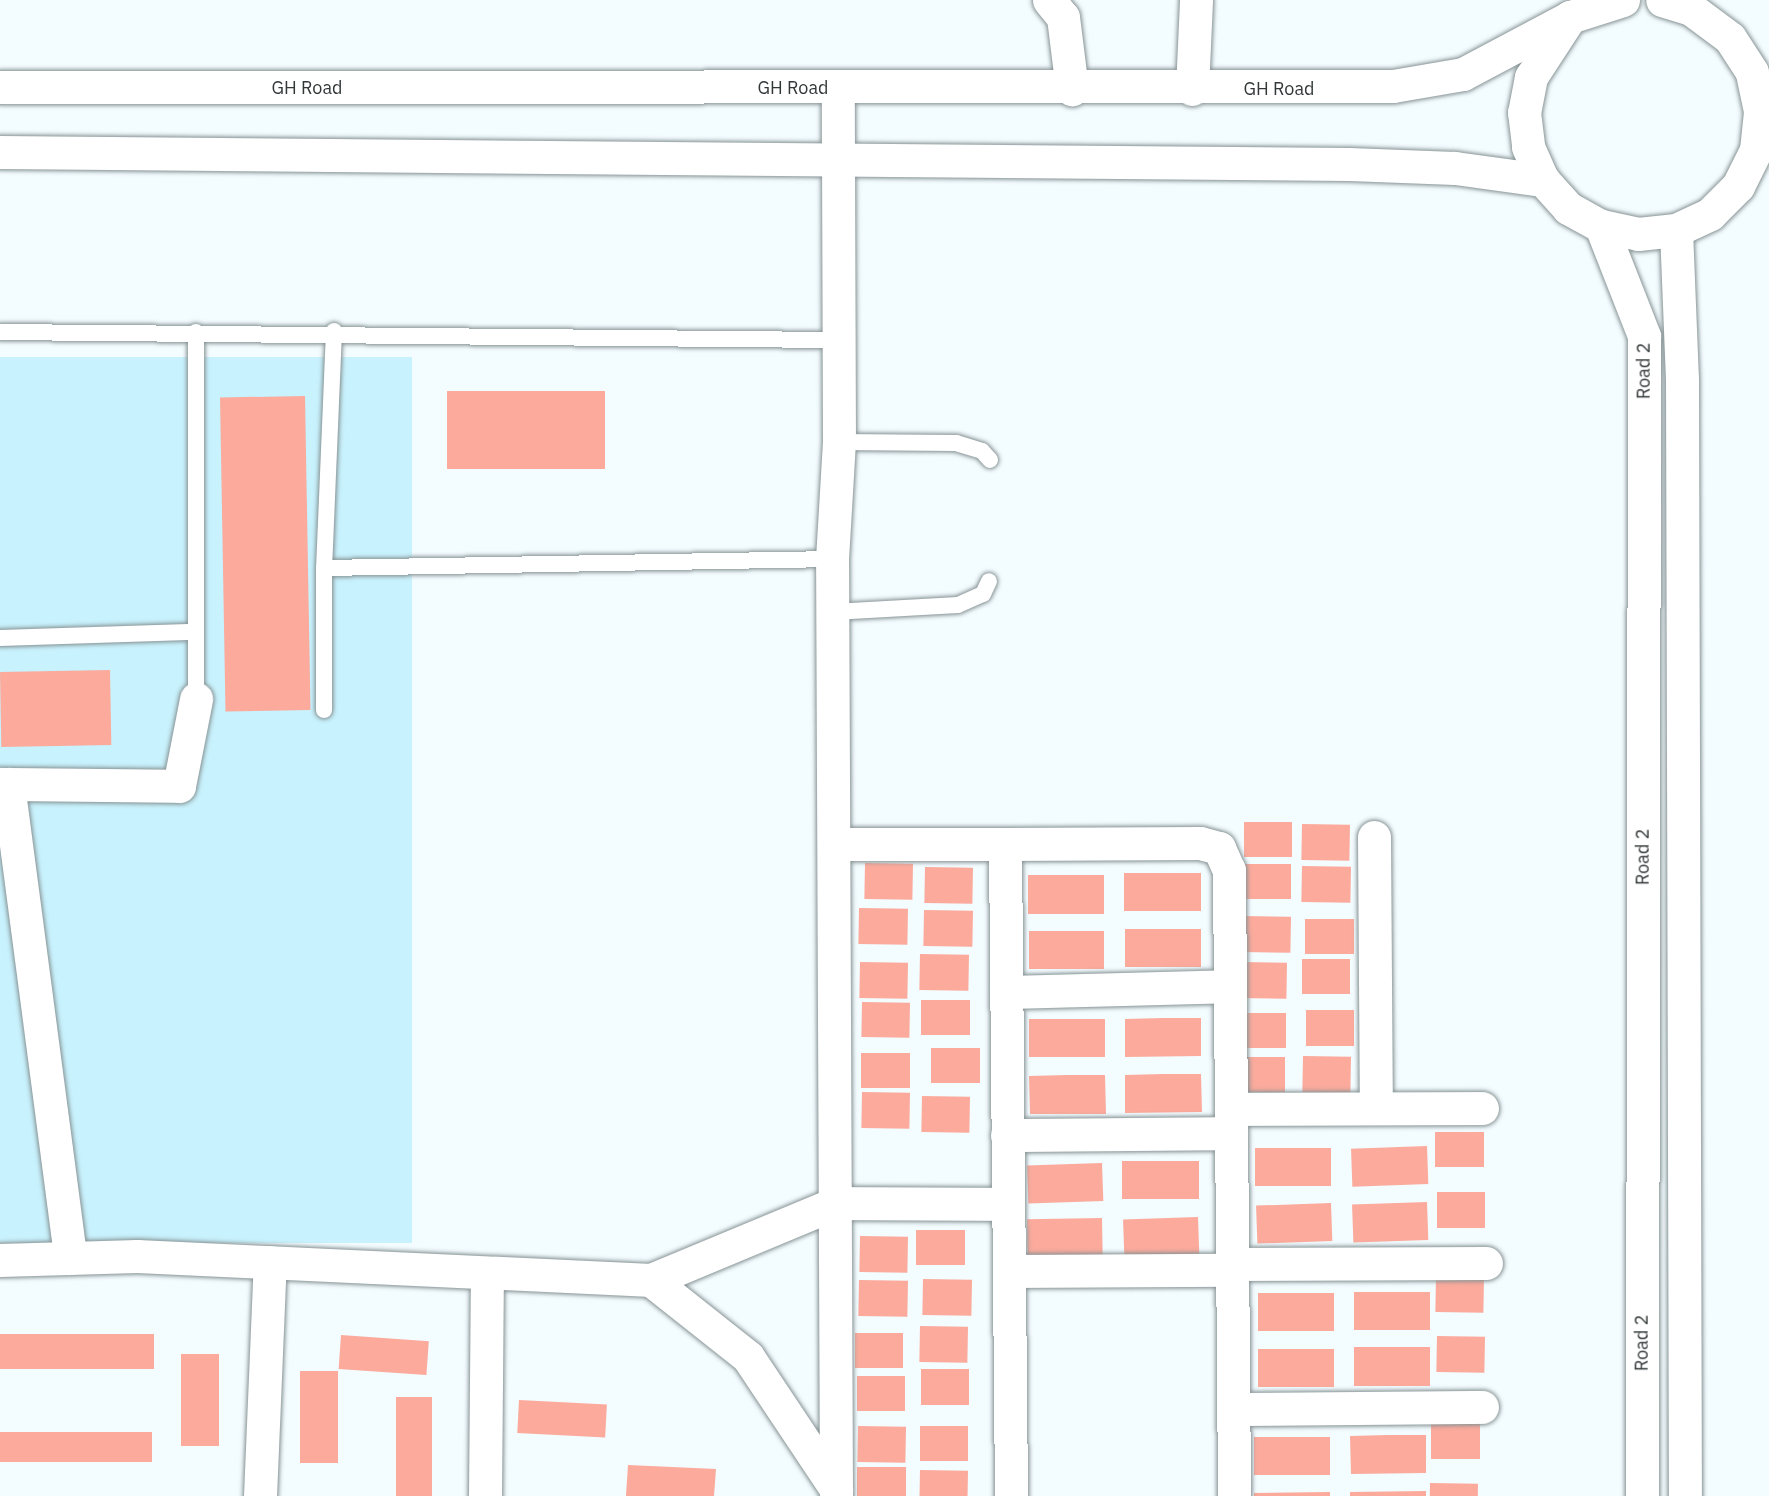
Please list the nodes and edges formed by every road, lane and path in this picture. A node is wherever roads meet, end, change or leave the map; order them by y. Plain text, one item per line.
1 (1049, 0) edge
2 (1196, 0) edge
3 (1623, 0) edge
4 (1662, 0) edge
5 (1697, 0) edge
6 (1570, 17) junction
7 (1724, 32) junction
8 (1769, 51) edge
9 (0, 87) edge
10 (838, 88) junction
11 (1072, 89) junction
12 (1192, 89) junction
13 (0, 152) edge
14 (836, 161) junction
15 (1543, 180) junction
16 (1753, 185) edge
17 (1601, 226) junction
18 (1676, 230) junction
19 (0, 332) edge
20 (196, 332) junction
21 (334, 332) junction
22 (837, 339) junction
23 (839, 442) junction
24 (990, 460) dead end
25 (832, 559) junction
26 (324, 567) junction
27 (989, 580) dead end
28 (833, 612) junction
29 (196, 632) junction
30 (0, 638) edge
31 (196, 699) joint
32 (324, 710) dead end
33 (4, 784) edge
34 (1374, 837) dead end
35 (836, 844) junction
36 (1005, 844) junction
37 (1230, 986) junction
38 (1006, 992) junction
39 (1376, 1108) junction
40 (1482, 1108) dead end
41 (1231, 1121) junction
42 (1007, 1135) junction
43 (836, 1203) junction
44 (1008, 1204) junction
45 (70, 1258) junction
46 (0, 1260) edge
47 (270, 1262) junction
48 (1486, 1263) dead end
49 (1232, 1267) junction
50 (1009, 1271) junction
51 (487, 1272) junction
52 (651, 1280) junction
53 (1482, 1407) dead end
54 (1234, 1408) junction
55 (836, 1492) edge
56 (261, 1496) edge
57 (485, 1496) edge
58 (1011, 1496) edge
59 (1234, 1496) edge
60 (1642, 1496) edge
61 (1685, 1496) edge

1 - 11 street
2 - 12 street
3 - 6 street, GH Road
4 - 7 street
5 - 7 street
6 - 12 street, GH Road
6 - 15 street
7 - 8 street
7 - 16 street
9 - 10 street, GH Road
10 - 11 street, GH Road
10 - 14 street
11 - 12 street, GH Road
13 - 14 street
14 - 15 street
14 - 22 street
15 - 17 street
16 - 18 street
17 - 18 street
17 - 60 street, Road 2
18 - 61 street, Road 2
19 - 20 lane
20 - 21 lane
20 - 29 lane
21 - 22 lane
21 - 26 lane
22 - 23 street
23 - 24 lane
23 - 25 street
25 - 26 lane
25 - 28 street
26 - 32 lane
27 - 28 lane
28 - 35 street
29 - 30 lane
29 - 31 lane
31 - 33 street
33 - 45 street
34 - 39 street
35 - 36 street
35 - 43 street
36 - 37 street
36 - 38 street
37 - 38 street
37 - 41 street
38 - 42 street
39 - 40 street
39 - 41 street
41 - 42 street
41 - 49 street
42 - 44 street
43 - 44 street
43 - 52 street
43 - 55 street
44 - 50 street
45 - 46 street
45 - 47 street
47 - 51 street
47 - 56 street
48 - 49 street
49 - 50 street
49 - 54 street
50 - 58 street
51 - 52 street
51 - 57 street
52 - 55 street
53 - 54 street
54 - 59 street

